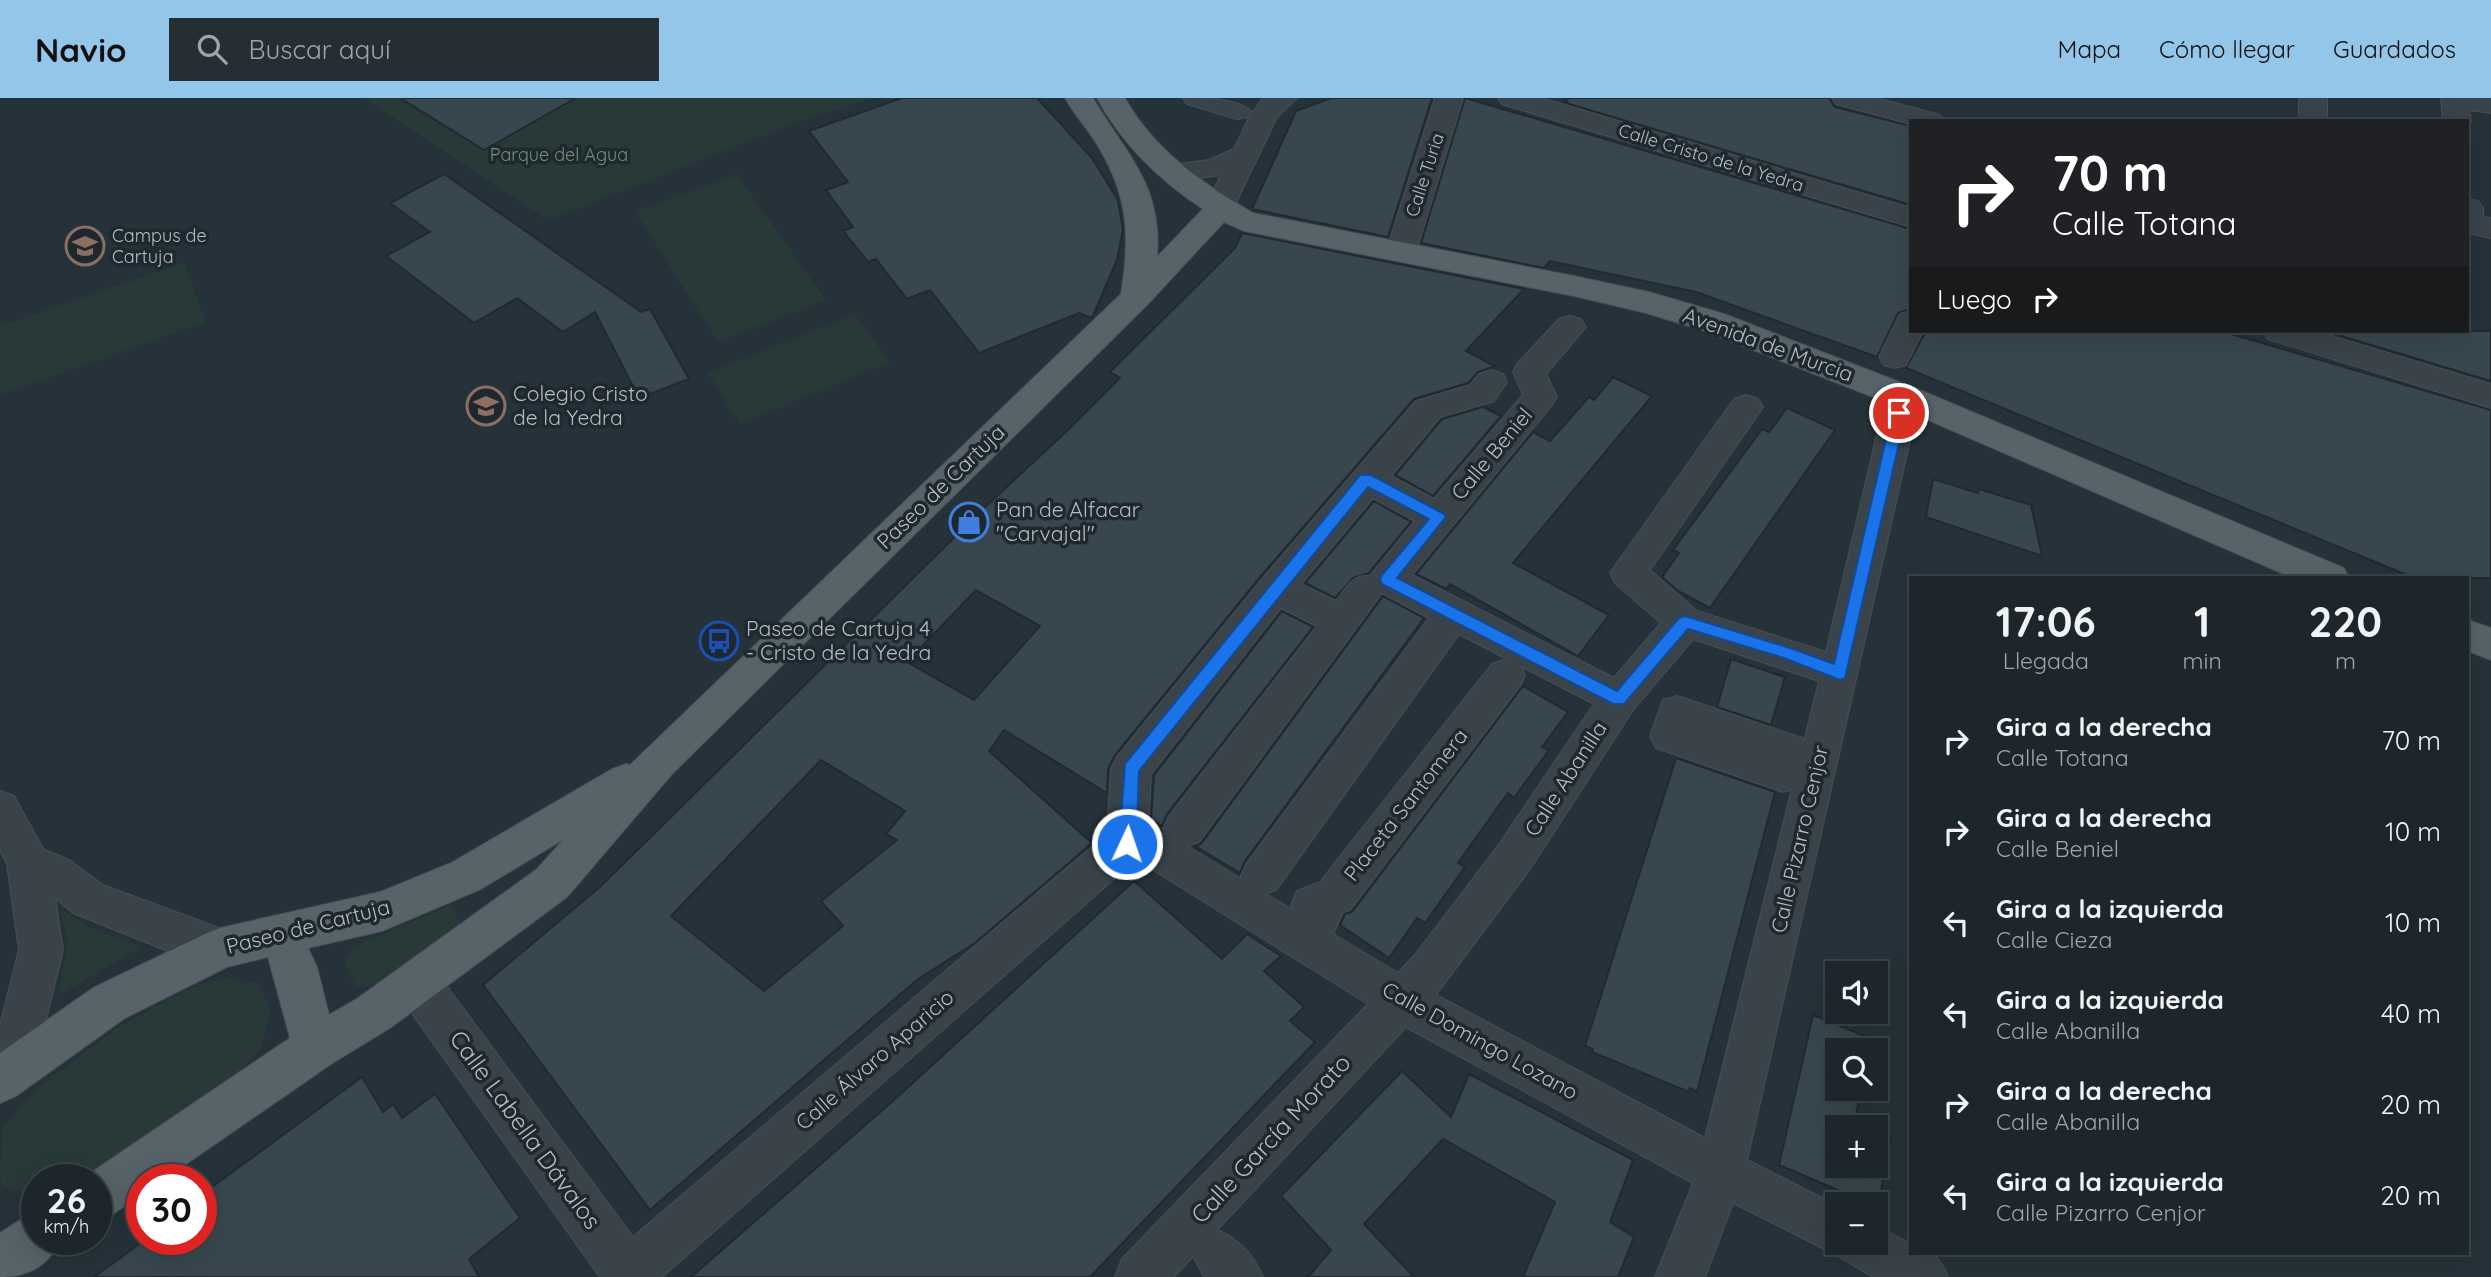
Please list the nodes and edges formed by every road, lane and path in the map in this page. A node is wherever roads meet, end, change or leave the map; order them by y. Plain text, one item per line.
1 (1079, 98) edge
2 (1197, 98) edge
3 (1283, 98) edge
4 (1449, 98) edge
5 (1511, 98) edge
6 (1846, 98) edge
7 (2313, 98) edge
8 (2480, 98) edge
9 (2491, 100) edge
10 (1108, 103) edge
11 (2491, 105) edge
12 (1237, 111) dead end
13 (1923, 119) edge
14 (2313, 119) edge
15 (2457, 119) edge
16 (1244, 155) junction
17 (1174, 172) junction
18 (1220, 208) junction
19 (1909, 217) edge
20 (2469, 224) edge
21 (2469, 228) edge
22 (2491, 230) edge
23 (1401, 252) junction
24 (1136, 298) junction
25 (1909, 326) edge
26 (1570, 327) dead end
27 (2291, 333) edge
28 (2324, 338) edge
29 (1895, 357) dead end
30 (1491, 383) dead end
31 (1903, 396) junction
32 (2491, 396) edge
33 (1746, 407) dead end
34 (1366, 479) junction
35 (1439, 517) junction
36 (2326, 576) edge
37 (1377, 584) junction
38 (1285, 593) dead end
39 (1452, 615) junction
40 (1342, 621) junction
41 (1685, 622) junction
42 (2469, 635) edge
43 (2491, 645) edge
44 (1840, 673) junction
45 (1506, 675) dead end
46 (1619, 699) junction
47 (658, 762) junction
48 (0, 809) edge
49 (1184, 829) dead end
50 (1127, 844) junction
51 (28, 862) junction
52 (1271, 864) dead end
53 (1316, 923) dead end
54 (280, 935) junction
55 (220, 948) junction
56 (417, 983) junction
57 (1401, 1000) junction
58 (315, 1048) junction
59 (1, 1078) edge
60 (1721, 1171) junction
61 (112, 1186) edge
62 (1825, 1225) edge
63 (1882, 1255) edge
64 (629, 1276) edge
65 (1140, 1277) edge
66 (1680, 1277) edge
67 (1923, 1277) edge

1 - 24 main road
2 - 12 street
3 - 16 street
4 - 23 street, Calle Turia
5 - 19 street, Calle Cristo de la Yedra
6 - 13 street
7 - 14 street
8 - 9 street
10 - 17 main road, Avenida de Murcia
11 - 15 street
16 - 17 street
16 - 18 street
17 - 18 main road, Avenida de Murcia
18 - 23 main road, Avenida de Murcia
18 - 24 main road, Paseo de Cartuja
20 - 22 street
21 - 22 street
23 - 31 main road, Avenida de Murcia
24 - 47 main road, Paseo de Cartuja
25 - 29 street
26 - 35 street, Calle Beniel
27 - 28 street
28 - 32 street
30 - 34 street
31 - 36 main road, Avenida de Murcia
31 - 44 street, Calle Pizarro Cenjor
33 - 41 street
34 - 35 street
34 - 50 street
35 - 37 street, Calle Beniel
37 - 39 street
37 - 40 street, Calle Beniel
38 - 40 street
39 - 46 street
39 - 52 street
40 - 49 street, Calle Beniel
41 - 44 street
41 - 46 street, Calle Abanilla
42 - 43 main road
44 - 60 street, Calle Pizarro Cenjor
45 - 53 street, Placeta Santomera
46 - 57 street, Calle Abanilla
47 - 54 main road, Paseo de Cartuja
47 - 56 main road, Paseo de Cartuja
48 - 51 street
50 - 57 street, Calle Domingo Lozano
50 - 64 street, Calle Álvaro Aparicio
51 - 55 street
51 - 59 street
54 - 55 main road, Paseo de Cartuja
54 - 58 main road
55 - 59 main road, Paseo de Cartuja
56 - 58 main road, Paseo de Cartuja
56 - 64 street, Calle Labella Dávalos
57 - 60 street, Calle Domingo Lozano
57 - 65 street, Calle García Morato
58 - 61 main road, Paseo de Cartuja
60 - 62 street, Calle Domingo Lozano
60 - 66 street, Calle Pizarro Cenjor
63 - 67 street

